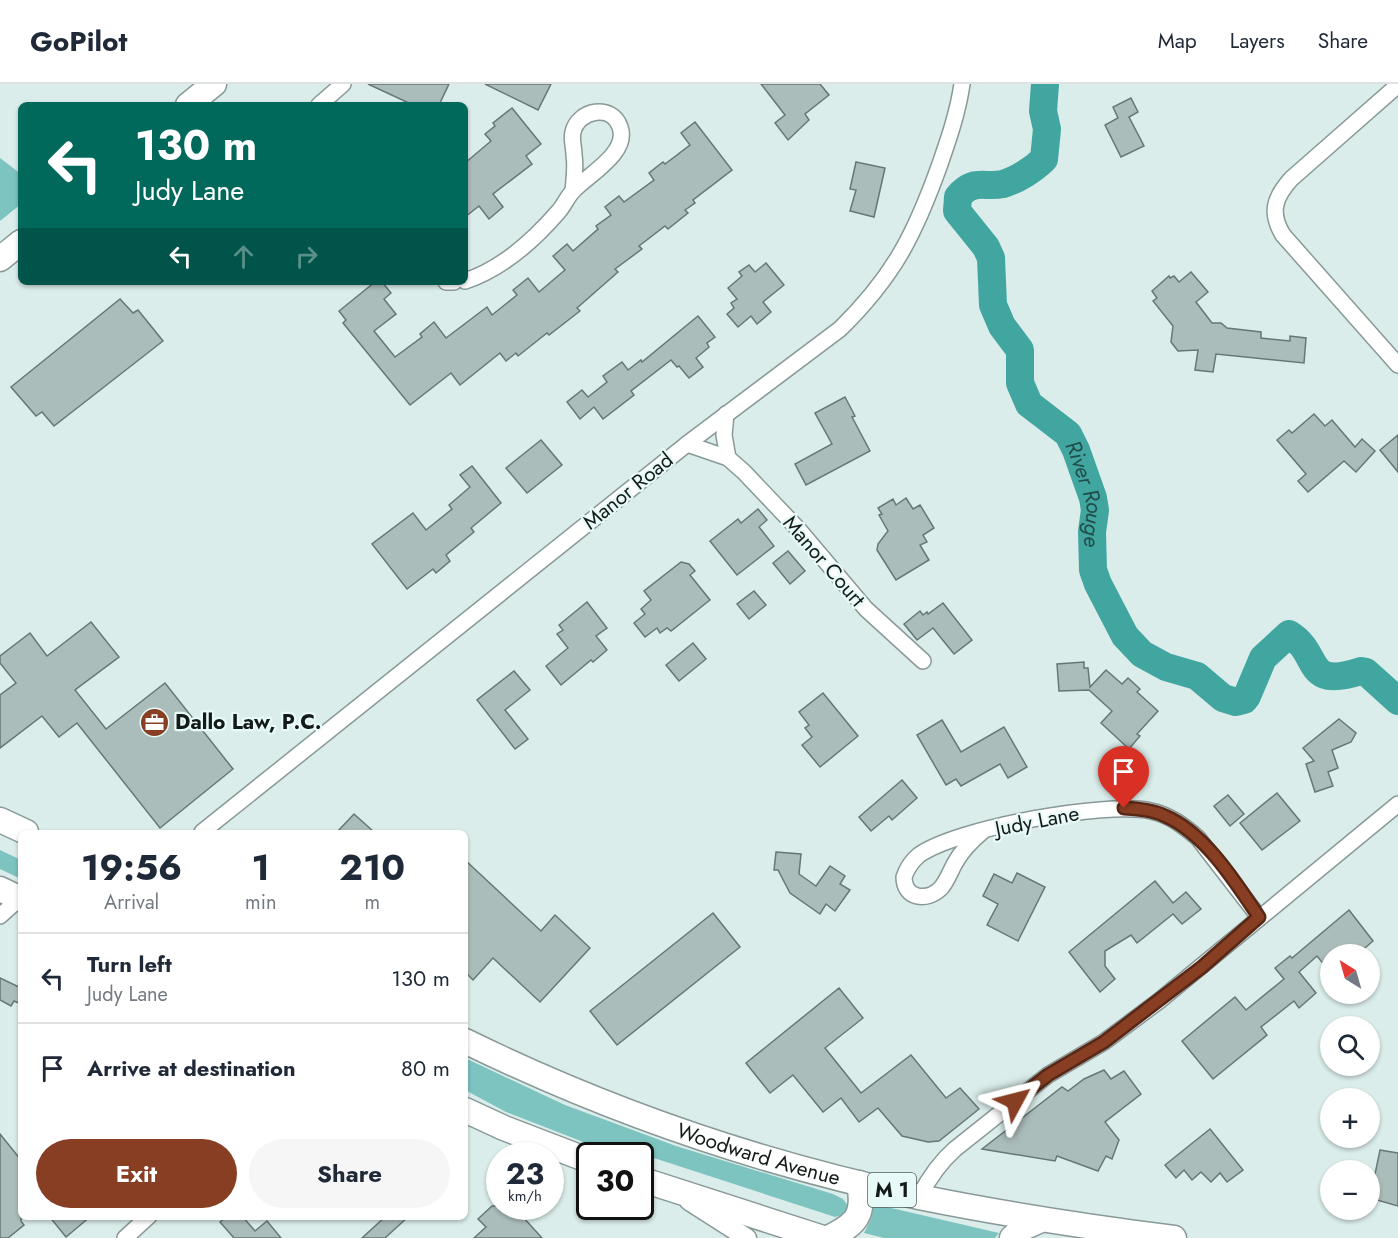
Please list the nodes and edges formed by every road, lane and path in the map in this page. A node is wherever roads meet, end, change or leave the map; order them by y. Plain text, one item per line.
1 (214, 84) edge
2 (343, 84) edge
3 (962, 84) edge
4 (1398, 85) edge
5 (192, 102) edge
6 (322, 102) edge
7 (573, 191) junction
8 (18, 245) edge
9 (0, 260) edge
10 (468, 280) edge
11 (1398, 365) edge
12 (726, 414) junction
13 (687, 444) junction
14 (728, 458) junction
15 (923, 661) dead end
16 (1398, 804) edge
17 (0, 820) edge
18 (22, 830) edge
19 (204, 830) edge
20 (983, 831) junction
21 (0, 834) edge
22 (18, 837) edge
23 (0, 889) edge
24 (18, 898) edge
25 (18, 901) edge
26 (0, 916) edge
27 (1259, 917) junction
28 (468, 1042) edge
29 (468, 1111) edge
30 (576, 1156) edge
31 (859, 1183) junction
32 (654, 1184) edge
33 (675, 1192) junction
34 (919, 1197) junction
35 (145, 1220) edge
36 (1041, 1220) junction
37 (125, 1238) edge
38 (747, 1238) edge
39 (823, 1238) edge
40 (828, 1238) edge
41 (1012, 1238) edge
42 (1174, 1238) edge

1 - 5 main road
2 - 6 street
3 - 12 street, Manor Road
4 - 11 street
7 - 7 street
7 - 10 street
8 - 9 main road
12 - 13 street, Manor Road
12 - 14 street
13 - 14 street, Manor Court
13 - 19 street, Manor Road
14 - 15 street, Manor Court
16 - 27 street
17 - 18 main road
20 - 20 street, Judy Lane
20 - 27 street, Judy Lane
21 - 22 main road
23 - 24 main road
25 - 26 street
27 - 34 street
28 - 31 main road, Woodward Avenue / M 1
29 - 30 main road
31 - 34 main road, Woodward Avenue / M 1
31 - 40 main road
32 - 33 main road
33 - 38 street
33 - 39 main road
34 - 36 main road, Woodward Avenue / M 1
35 - 37 street
36 - 41 main road
36 - 42 main road, Woodward Avenue / M 1

